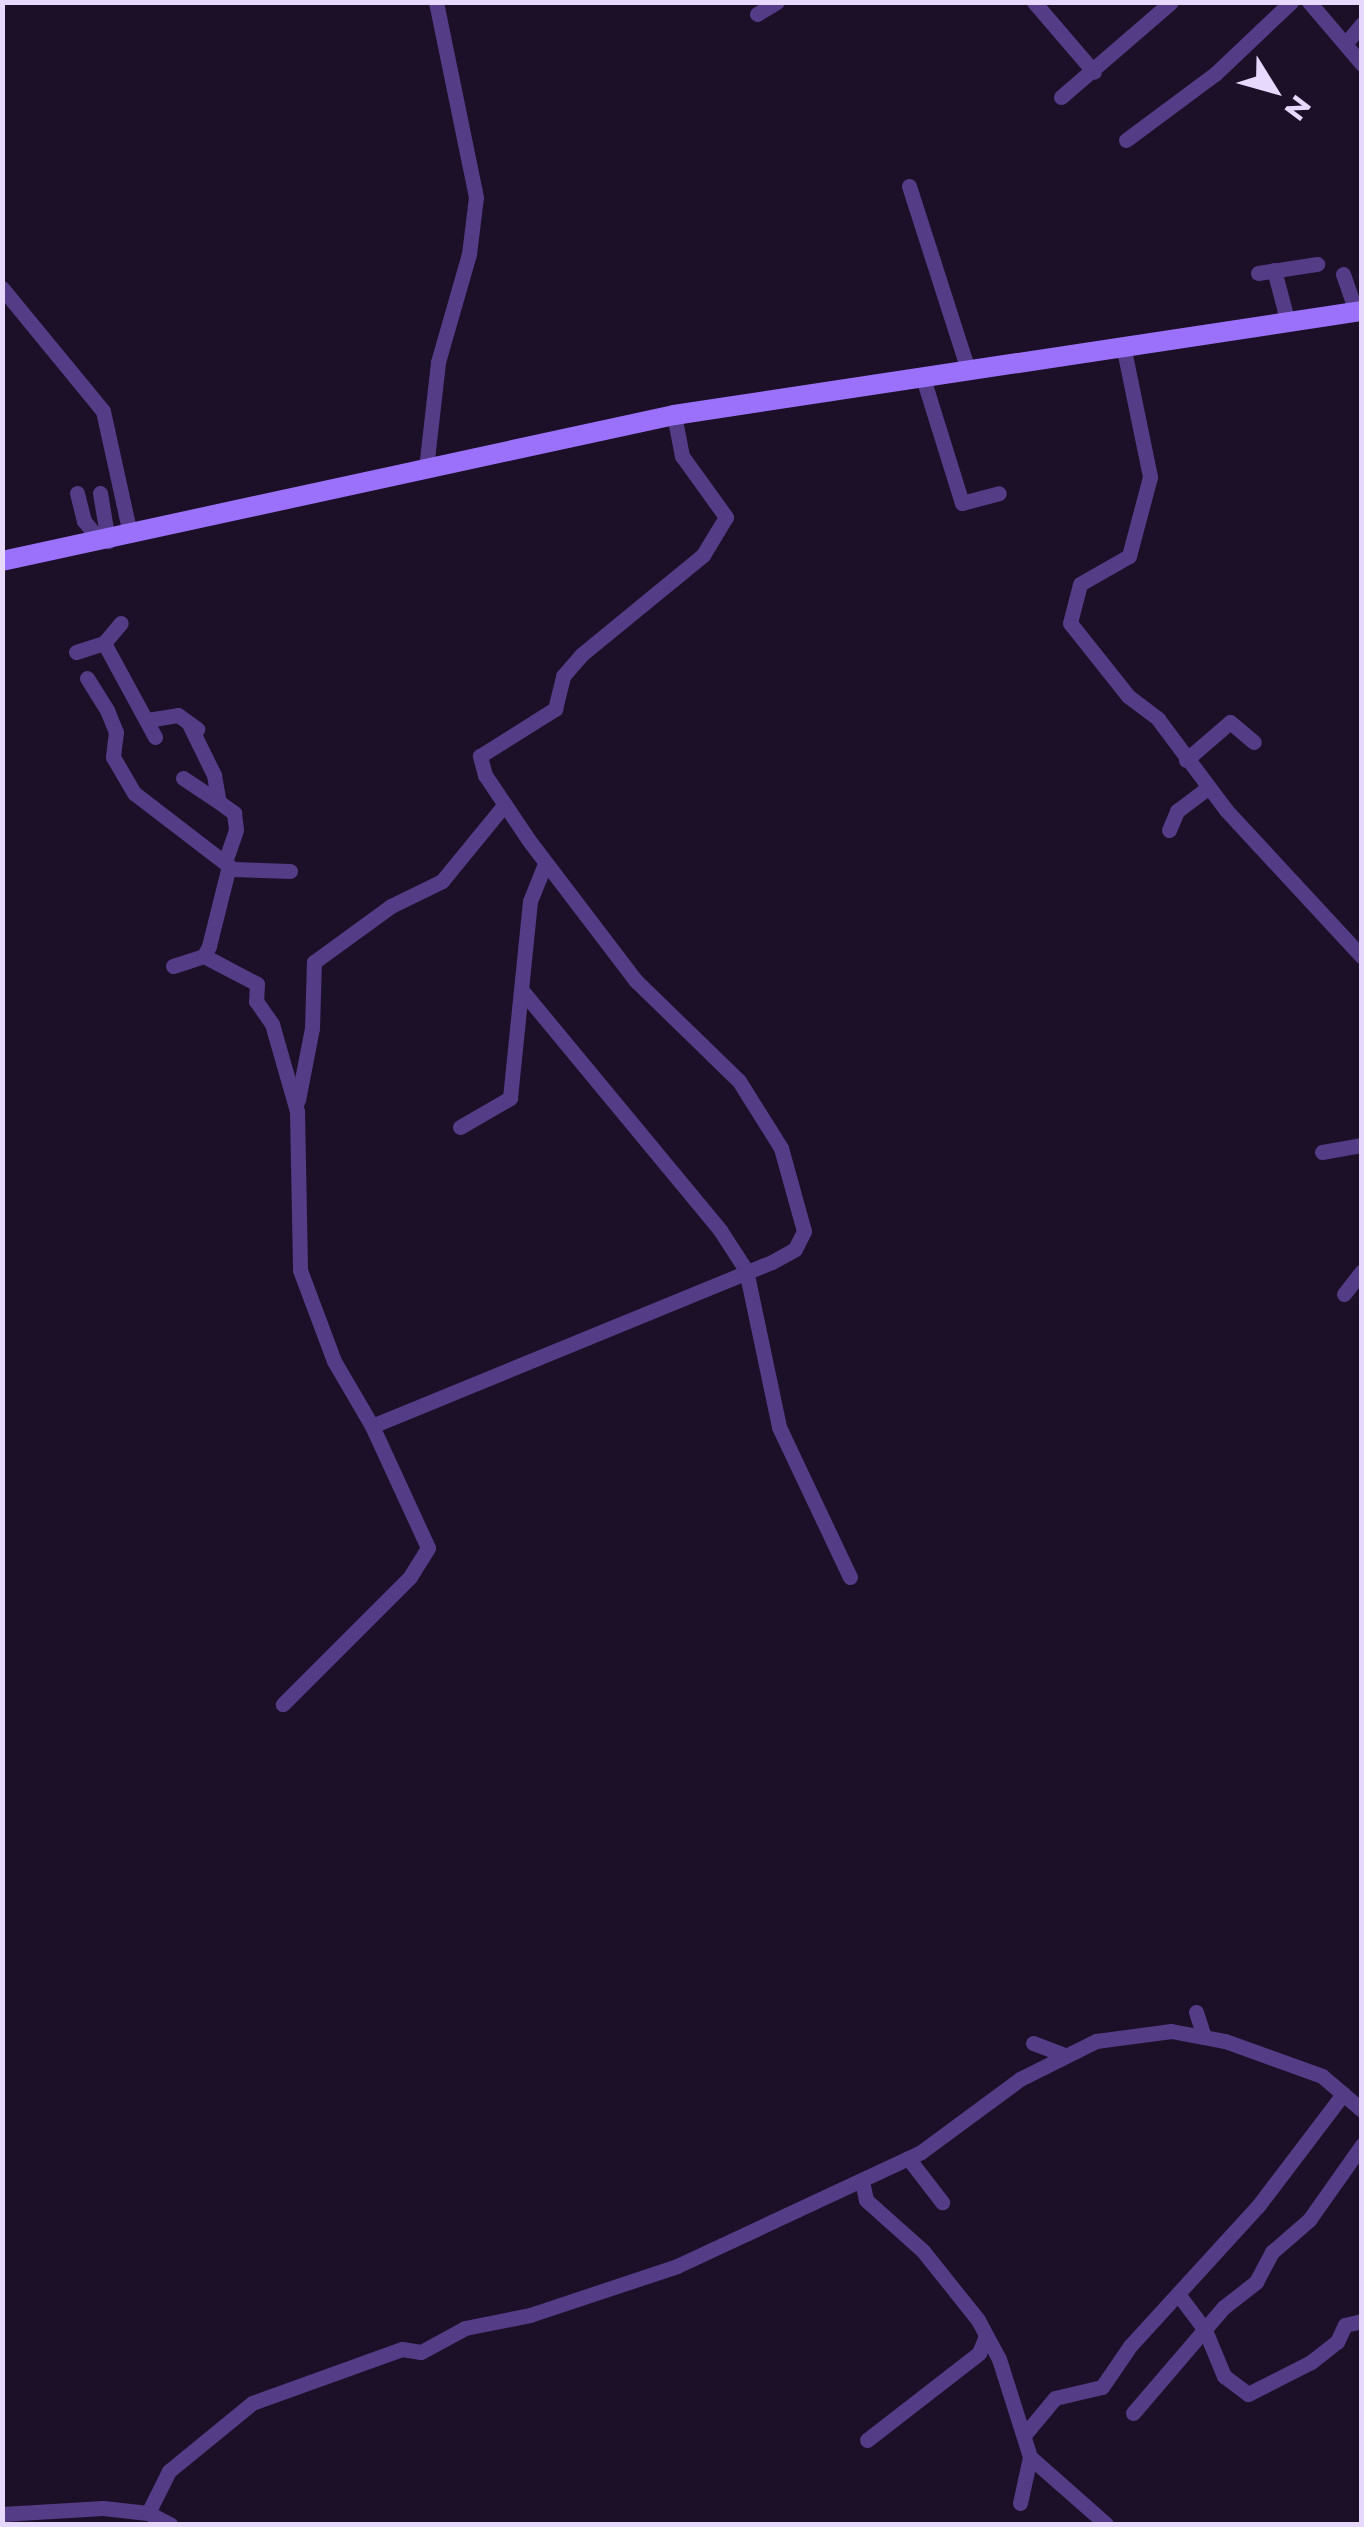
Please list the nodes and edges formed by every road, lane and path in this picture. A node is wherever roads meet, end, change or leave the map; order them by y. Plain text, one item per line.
1 (436, 2) edge
2 (777, 2) edge
3 (1034, 2) edge
4 (1172, 2) edge
5 (1291, 2) edge
6 (1310, 2) edge
7 (758, 14) dead end
8 (1362, 24) edge
9 (1346, 42) junction
10 (1362, 64) edge
11 (1094, 72) junction
12 (1061, 97) dead end
13 (1126, 140) dead end
14 (908, 186) dead end
15 (1317, 264) dead end
16 (1343, 274) dead end
17 (2, 288) edge
18 (1359, 311) edge
19 (1288, 323) junction
20 (1124, 350) junction
21 (968, 370) junction
22 (923, 378) junction
23 (674, 416) junction
24 (426, 468) junction
25 (78, 493) dead end
26 (100, 493) dead end
27 (999, 493) dead end
28 (130, 534) junction
29 (108, 537) junction
30 (2, 562) edge
31 (121, 623) dead end
32 (104, 643) junction
33 (76, 652) dead end
34 (87, 678) dead end
35 (147, 720) junction
36 (155, 737) dead end
37 (1254, 742) dead end
38 (1186, 760) junction
39 (183, 778) dead end
40 (1208, 788) junction
41 (219, 802) junction
42 (504, 804) junction
43 (1168, 830) dead end
44 (227, 864) junction
45 (545, 864) junction
46 (290, 871) dead end
47 (204, 956) junction
48 (1362, 957) edge
49 (172, 966) dead end
50 (524, 992) junction
51 (296, 1111) junction
52 (460, 1127) dead end
53 (1362, 1145) edge
54 (1322, 1152) dead end
55 (746, 1270) junction
56 (1362, 1271) edge
57 (1344, 1294) dead end
58 (372, 1426) junction
59 (850, 1577) dead end
60 (283, 1704) dead end
61 (1196, 2012) dead end
62 (1204, 2037) junction
63 (1032, 2043) dead end
64 (1062, 2054) junction
65 (1343, 2094) junction
66 (1362, 2110) edge
67 (1362, 2145) edge
68 (908, 2158) junction
69 (862, 2181) junction
70 (942, 2202) dead end
71 (1178, 2294) junction
72 (1362, 2321) edge
73 (1205, 2330) junction
74 (986, 2336) junction
75 (1133, 2413) dead end
76 (1025, 2434) junction
77 (867, 2440) dead end
78 (1030, 2458) junction
79 (1020, 2503) dead end
80 (148, 2513) junction
81 (2, 2514) edge
82 (170, 2524) edge
83 (1106, 2524) edge

1 - 24 street
2 - 7 street
3 - 11 street
4 - 11 street
5 - 13 street
6 - 9 street
8 - 9 street
9 - 10 street
11 - 12 street
14 - 21 street
15 - 19 street
16 - 18 street
17 - 28 street
18 - 19 street
19 - 20 street
20 - 21 street
20 - 38 street
21 - 22 street
22 - 23 street
22 - 27 street
23 - 24 street
23 - 42 street
24 - 28 street
25 - 29 street
26 - 29 street
28 - 29 street
29 - 30 street
31 - 32 street
32 - 33 street
32 - 35 street
34 - 44 street
35 - 36 street
35 - 41 street
37 - 38 street
38 - 40 street
39 - 41 street
40 - 43 street
40 - 48 street
41 - 44 street
42 - 45 street
42 - 51 street
44 - 46 street
44 - 47 street
45 - 50 street
45 - 55 street
47 - 49 street
47 - 51 street
50 - 52 street
50 - 55 street
51 - 58 street
53 - 54 street
55 - 58 street
55 - 59 street
56 - 57 street
58 - 60 street
61 - 62 street
62 - 64 street
62 - 65 street
63 - 64 street
64 - 68 street
65 - 66 street
65 - 71 street
67 - 73 street
68 - 69 street
68 - 70 street
69 - 74 street
69 - 80 street
71 - 73 street
71 - 76 street
72 - 73 street
73 - 75 street
74 - 76 street
74 - 77 street
76 - 78 street
78 - 79 street
78 - 83 street
80 - 81 street
80 - 82 street

